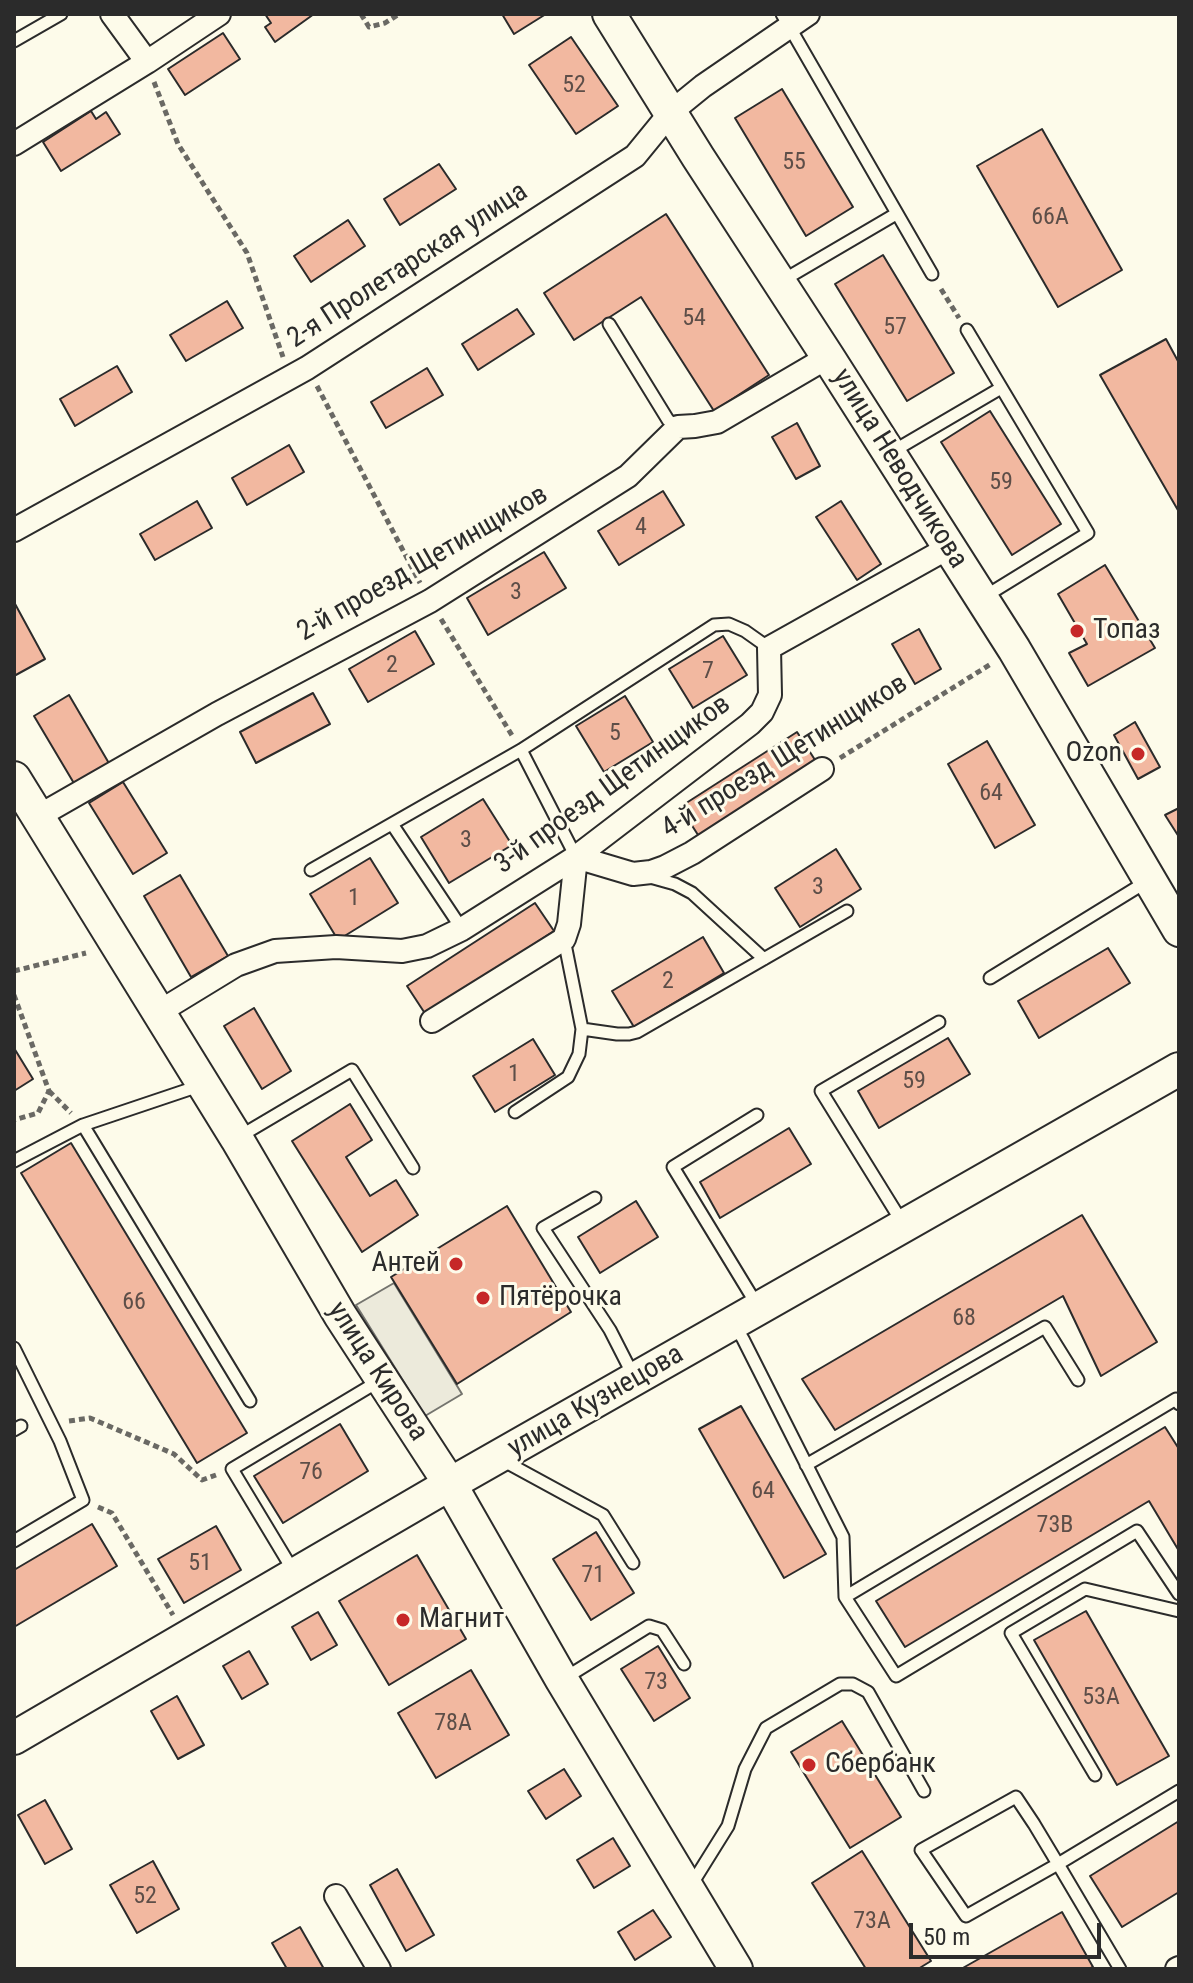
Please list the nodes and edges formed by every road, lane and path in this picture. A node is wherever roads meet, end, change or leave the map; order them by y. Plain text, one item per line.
1 (61, 14) edge
2 (112, 14) edge
3 (219, 14) edge
4 (361, 14) edge
5 (399, 14) edge
6 (609, 14) edge
7 (793, 18) edge
8 (14, 41) edge
9 (147, 62) junction
10 (671, 112) junction
11 (14, 144) edge
12 (896, 214) junction
13 (932, 274) joint
14 (779, 282) junction
15 (609, 324) dead end
16 (967, 330) joint
17 (828, 357) junction
18 (298, 372) junction
19 (1001, 388) junction
20 (678, 427) junction
21 (889, 453) junction
22 (14, 530) edge
23 (948, 548) junction
24 (982, 598) junction
25 (430, 601) junction
26 (769, 648) junction
27 (1014, 649) junction
28 (521, 750) junction
29 (822, 769) joint
30 (16, 784) edge
31 (37, 817) junction
32 (392, 824) junction
33 (576, 857) junction
34 (311, 870) dead end
35 (633, 874) junction
36 (1149, 879) junction
37 (847, 911) dead end
38 (462, 929) junction
39 (1179, 930) edge
40 (564, 939) junction
41 (86, 953) dead end
42 (764, 959) junction
43 (14, 971) edge
44 (990, 978) dead end
45 (14, 995) edge
46 (159, 1012) junction
47 (432, 1021) dead end
48 (939, 1022) dead end
49 (582, 1029) junction
50 (1179, 1069) edge
51 (203, 1085) junction
52 (49, 1091) junction
53 (515, 1112) dead end
54 (757, 1115) dead end
55 (14, 1120) edge
56 (83, 1125) junction
57 (237, 1139) junction
58 (14, 1161) edge
59 (413, 1168) dead end
60 (595, 1198) dead end
61 (904, 1226) junction
62 (746, 1316) junction
63 (14, 1348) edge
64 (382, 1379) junction
65 (636, 1379) junction
66 (1078, 1380) dead end
67 (250, 1401) dead end
68 (1179, 1404) edge
69 (52, 1424) junction
70 (498, 1458) junction
71 (806, 1465) junction
72 (232, 1469) junction
73 (450, 1484) junction
74 (83, 1500) junction
75 (14, 1541) edge
76 (633, 1563) dead end
77 (296, 1575) junction
78 (1179, 1594) edge
79 (845, 1597) junction
80 (1179, 1611) edge
81 (187, 1638) junction
82 (684, 1664) dead end
83 (562, 1680) junction
84 (14, 1738) edge
85 (1095, 1775) dead end
86 (924, 1791) dead end
87 (1179, 1791) edge
88 (1058, 1864) junction
89 (689, 1889) junction
90 (336, 1896) dead end
91 (379, 1969) edge
92 (736, 1969) edge
93 (1120, 1969) edge

1 - 8 lane
2 - 9 street
3 - 9 street
4 - 5 path
6 - 10 main road, улица Неводчикова
7 - 10 street, 2-я Пролетарская улица
7 - 12 lane
9 - 11 street
9 - 18 path
10 - 14 main road, улица Неводчикова
10 - 18 street, 2-я Пролетарская улица
12 - 13 lane
12 - 14 lane
13 - 16 path
14 - 17 main road, улица Неводчикова
15 - 20 lane
16 - 19 lane
17 - 20 street
17 - 21 main road, улица Неводчикова
18 - 22 street, 2-я Пролетарская улица
18 - 25 path
19 - 21 lane
19 - 24 lane
20 - 25 street, 2-й проезд Щетинщиков
21 - 23 main road, улица Неводчикова
23 - 24 main road, улица Неводчикова
23 - 26 street
24 - 27 main road, улица Неводчикова
25 - 28 path
25 - 31 street, 2-й проезд Щетинщиков
26 - 28 lane
26 - 33 street, 3-й проезд Щетинщиков
27 - 29 path, 4-й проезд Щетинщиков
27 - 36 main road, улица Неводчикова
28 - 32 lane
28 - 33 lane
29 - 35 street, 4-й проезд Щетинщиков
30 - 31 main road, улица Кирова
31 - 46 main road, улица Кирова
32 - 34 lane
32 - 38 lane
33 - 35 street
33 - 38 street, 3-й проезд Щетинщиков
33 - 40 street
35 - 42 lane
36 - 39 main road, улица Неводчикова
36 - 44 lane
37 - 42 lane
38 - 46 street, 3-й проезд Щетинщиков
40 - 47 street
40 - 49 lane
41 - 43 path
42 - 49 lane
45 - 52 path
46 - 51 main road, улица Кирова
48 - 61 lane
49 - 53 lane
50 - 61 main road, улица Кузнецова
51 - 56 lane
51 - 57 main road, улица Кирова
52 - 55 path
52 - 56 path
54 - 62 lane
56 - 58 lane
56 - 67 lane
57 - 59 lane
57 - 64 main road, улица Кирова
60 - 65 lane
61 - 62 main road, улица Кузнецова
62 - 65 main road, улица Кузнецова
62 - 71 lane
63 - 69 lane
64 - 72 lane
64 - 73 main road, улица Кирова
65 - 70 main road, улица Кузнецова
66 - 71 lane
68 - 79 lane
69 - 72 path
69 - 74 lane
70 - 73 main road, улица Кузнецова
70 - 76 lane
71 - 79 lane
72 - 77 lane
73 - 77 main road, улица Кузнецова
73 - 83 main road, улица Кирова
74 - 75 lane
74 - 81 path
77 - 81 main road, улица Кузнецова
78 - 79 lane
80 - 85 lane
81 - 84 main road, улица Кузнецова
82 - 83 lane
83 - 89 main road, улица Кирова
86 - 89 lane
87 - 88 lane
88 - 88 lane
88 - 93 lane
89 - 92 main road, улица Кирова
90 - 91 street

